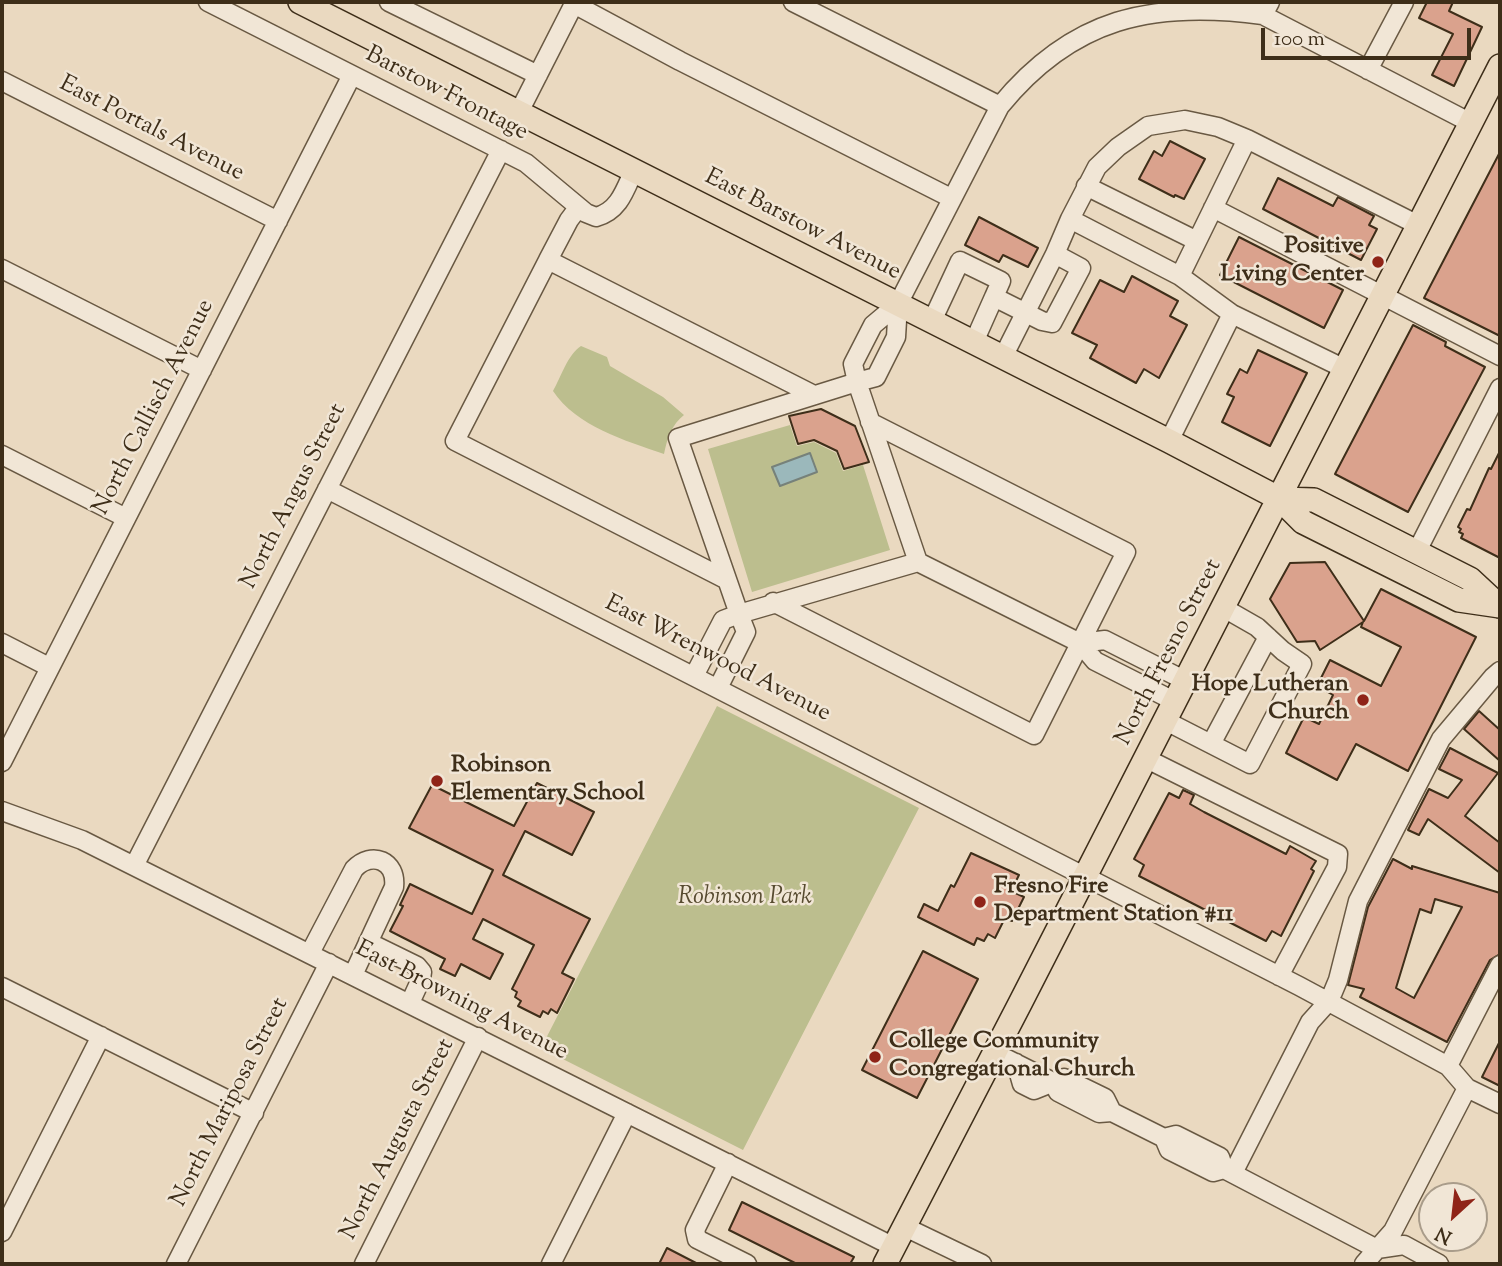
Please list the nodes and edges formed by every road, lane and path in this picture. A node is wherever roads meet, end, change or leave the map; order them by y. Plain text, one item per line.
1 (208, 2) edge
2 (300, 2) edge
3 (389, 2) edge
4 (793, 2) edge
5 (1236, 2) edge
6 (1404, 2) edge
7 (574, 3) edge
8 (1150, 5) edge
9 (1266, 9) edge
10 (1368, 70) junction
11 (352, 75) junction
12 (538, 75) junction
13 (1497, 79) edge
14 (2, 81) edge
15 (1000, 106) junction
16 (519, 113) junction
17 (1471, 123) junction
18 (1247, 139) junction
19 (501, 150) junction
20 (634, 170) junction
21 (1086, 186) junction
22 (951, 198) junction
23 (579, 208) junction
24 (1213, 208) junction
25 (1070, 219) junction
26 (278, 221) junction
27 (1418, 225) junction
28 (1197, 241) junction
29 (1055, 254) junction
30 (548, 260) junction
31 (2, 268) edge
32 (1180, 276) junction
33 (1384, 294) junction
34 (994, 297) junction
35 (898, 304) junction
36 (1025, 313) junction
37 (1232, 314) junction
38 (932, 321) junction
39 (974, 342) junction
40 (1003, 356) junction
41 (1500, 356) edge
42 (1345, 369) junction
43 (202, 370) junction
44 (857, 382) junction
45 (1500, 388) edge
46 (814, 395) junction
47 (870, 422) junction
48 (1169, 441) junction
49 (2, 455) edge
50 (327, 489) junction
51 (1280, 499) junction
52 (126, 518) junction
53 (1417, 551) junction
54 (918, 562) junction
55 (727, 580) junction
56 (773, 602) junction
57 (1500, 606) edge
58 (1222, 607) junction
59 (739, 614) junction
60 (1268, 637) junction
61 (2, 643) edge
62 (1080, 643) junction
63 (49, 667) junction
64 (1500, 671) edge
65 (694, 676) junction
66 (718, 688) junction
67 (1174, 700) junction
68 (1212, 744) junction
69 (1145, 758) junction
70 (2, 762) edge
71 (2, 811) edge
72 (134, 866) junction
73 (1085, 875) junction
74 (368, 942) junction
75 (310, 953) junction
76 (329, 963) junction
77 (1500, 965) edge
78 (353, 975) junction
79 (1279, 976) junction
80 (2, 987) edge
81 (1328, 1002) junction
82 (411, 1003) junction
83 (101, 1036) junction
84 (478, 1037) junction
85 (995, 1053) junction
86 (1448, 1066) junction
87 (1467, 1088) junction
88 (1500, 1104) edge
89 (254, 1113) junction
90 (626, 1113) junction
91 (728, 1163) junction
92 (1228, 1171) junction
93 (905, 1227) junction
94 (2, 1232) edge
95 (1380, 1256) edge
96 (891, 1259) edge
97 (176, 1264) edge
98 (364, 1264) edge
99 (551, 1264) edge
100 (747, 1264) edge
101 (982, 1264) edge
102 (1364, 1264) edge
103 (1439, 1264) edge

1 - 11 street, Barstow Frontage
2 - 16 main road, East Barstow Avenue
3 - 12 street
4 - 15 street
5 - 9 street
6 - 10 street
7 - 12 street
7 - 22 street
8 - 9 street
8 - 15 street
9 - 10 street
10 - 17 street
11 - 19 street, Barstow Frontage
11 - 26 street, North Callisch Avenue
12 - 16 street
13 - 17 main road, North Fresno Street
14 - 26 street, East Portals Avenue
15 - 22 street
16 - 20 main road, East Barstow Avenue
17 - 27 main road, North Fresno Street
18 - 21 street
18 - 24 street
18 - 27 street
19 - 23 street, Barstow Frontage
19 - 50 street, North Angus Street
20 - 23 street
20 - 35 main road, East Barstow Avenue
21 - 25 street
21 - 28 street
22 - 35 street
23 - 30 street
24 - 28 street
24 - 33 street
25 - 29 street
25 - 32 street
26 - 43 street, North Callisch Avenue
27 - 33 main road, North Fresno Street
28 - 32 street
29 - 36 street
29 - 36 street
30 - 46 street
30 - 55 street
31 - 43 street
32 - 37 street
33 - 41 street
33 - 42 main road, North Fresno Street
34 - 36 street
34 - 38 street
34 - 39 street
35 - 38 main road, East Barstow Avenue
35 - 44 street
35 - 44 street
36 - 40 street
37 - 42 street
37 - 48 street
38 - 39 main road, East Barstow Avenue
39 - 40 main road, East Barstow Avenue
40 - 48 main road, East Barstow Avenue
42 - 51 main road, North Fresno Street
43 - 52 street, North Callisch Avenue
44 - 46 street
44 - 47 street
45 - 53 street
46 - 55 street
47 - 54 street
47 - 62 street
48 - 51 main road, East Barstow Avenue
49 - 52 street
50 - 65 street, East Wrenwood Avenue
50 - 72 street, North Angus Street
51 - 53 main road, East Barstow Avenue
51 - 57 main road, East Barstow Avenue
51 - 58 main road, North Fresno Street
52 - 63 street, North Callisch Avenue
53 - 57 main road, East Barstow Avenue
54 - 56 street
54 - 62 street
55 - 59 street
56 - 59 street
56 - 62 street
58 - 60 street
58 - 67 main road, North Fresno Street
59 - 65 street
59 - 66 street
60 - 68 street
60 - 68 street
61 - 63 street
62 - 67 street
63 - 70 street, North Callisch Avenue
64 - 81 street
65 - 66 street, East Wrenwood Avenue
66 - 73 street, East Wrenwood Avenue
67 - 68 street
67 - 69 main road, North Fresno Street
69 - 73 main road, North Fresno Street
69 - 79 street
71 - 72 street, East Browning Avenue
72 - 75 street, East Browning Avenue
73 - 79 street, East Wrenwood Avenue
73 - 85 main road, North Fresno Street
74 - 75 street
74 - 78 street
74 - 82 street
75 - 76 street, East Browning Avenue
76 - 78 street, East Browning Avenue
76 - 89 street, North Mariposa Street
77 - 86 street
78 - 82 street, East Browning Avenue
79 - 81 street, East Wrenwood Avenue
80 - 83 street
81 - 86 street, East Wrenwood Avenue
81 - 92 street
82 - 84 street, East Browning Avenue
83 - 89 street
83 - 94 street
84 - 90 street, East Browning Avenue
84 - 98 street, North Augusta Street
85 - 92 street
85 - 93 main road, North Fresno Street
86 - 87 street
87 - 88 street
87 - 95 street
89 - 97 street, North Mariposa Street
90 - 91 street, East Browning Avenue
90 - 99 street
91 - 96 street, East Browning Avenue
91 - 100 street
92 - 95 street
93 - 96 main road, North Fresno Street
93 - 101 street
95 - 102 street
95 - 103 street

